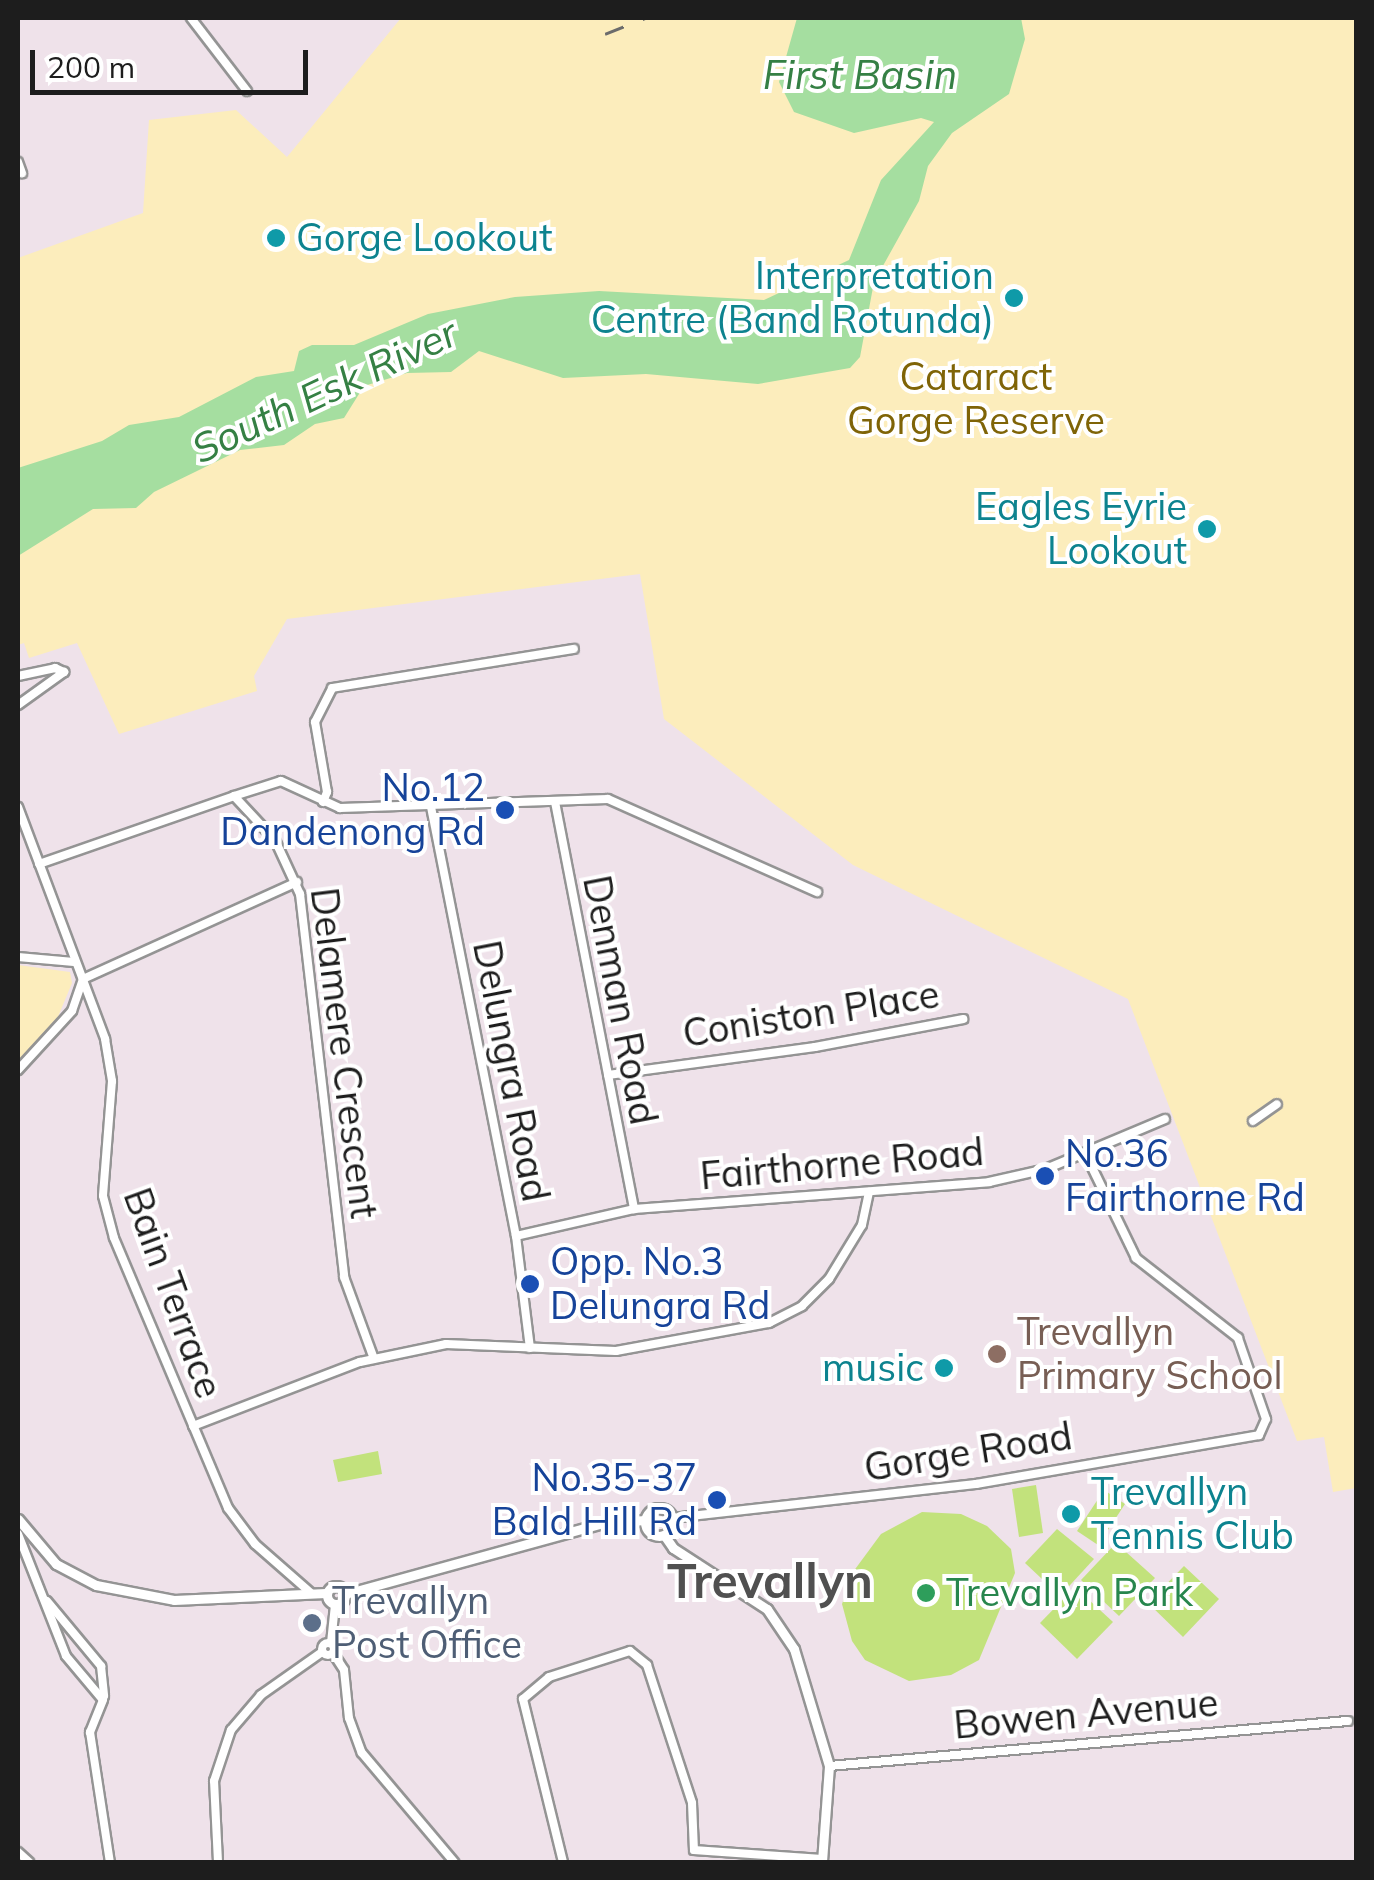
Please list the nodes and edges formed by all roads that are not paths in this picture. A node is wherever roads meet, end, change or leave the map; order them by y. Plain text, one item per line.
1 (192, 18) edge
2 (246, 91) dead end
3 (18, 162) edge
4 (22, 173) dead end
5 (574, 649) dead end
6 (18, 676) edge
7 (18, 705) edge
8 (234, 796) junction
9 (322, 802) junction
10 (555, 802) junction
11 (430, 807) junction
12 (18, 808) edge
13 (39, 864) junction
14 (297, 882) junction
15 (817, 892) dead end
16 (18, 957) edge
17 (74, 962) junction
18 (83, 978) junction
19 (72, 1011) junction
20 (97, 1014) junction
21 (963, 1019) dead end
22 (18, 1070) edge
23 (608, 1075) junction
24 (1277, 1104) dead end
25 (1165, 1119) dead end
26 (1253, 1121) dead end
27 (1086, 1155) junction
28 (870, 1192) junction
29 (634, 1209) junction
30 (516, 1236) junction
31 (530, 1348) junction
32 (374, 1359) junction
33 (193, 1426) junction
34 (672, 1518) junction
35 (18, 1519) edge
36 (646, 1520) junction
37 (18, 1534) edge
38 (664, 1535) junction
39 (311, 1593) junction
40 (326, 1594) junction
41 (345, 1594) junction
42 (43, 1597) junction
43 (335, 1604) junction
44 (332, 1648) junction
45 (103, 1700) junction
46 (1348, 1720) dead end
47 (828, 1766) junction
48 (18, 1852) edge
49 (822, 1861) edge
50 (29, 1862) edge
51 (110, 1862) edge
52 (218, 1862) edge
53 (454, 1862) edge
54 (563, 1862) edge

1 - 2 street
3 - 4 street
5 - 9 street
6 - 7 street
8 - 9 street
8 - 13 street
8 - 14 street, Delamere Crescent
9 - 11 street
10 - 11 street
10 - 15 street
10 - 23 street, Denman Road
11 - 30 street, Delungra Road
12 - 13 street, Bain Terrace
13 - 17 street, Bain Terrace
14 - 18 street
14 - 32 street, Delamere Crescent
16 - 17 street
17 - 18 street, Bain Terrace
18 - 19 street
18 - 20 street, Bain Terrace
19 - 20 street
19 - 22 street
20 - 33 street, Bain Terrace
21 - 23 street, Coniston Place
23 - 29 street, Denman Road
24 - 26 street
25 - 27 street, Fairthorne Road
27 - 28 street, Fairthorne Road
27 - 34 street, Gorge Road
28 - 29 street, Fairthorne Road
28 - 31 street
29 - 30 street, Fairthorne Road
30 - 31 street, Delungra Road
31 - 32 street
32 - 33 street
33 - 39 street, Bain Terrace
34 - 36 street
34 - 38 street
35 - 39 street
36 - 38 street
36 - 41 street
37 - 42 street
38 - 47 street
39 - 40 street
40 - 41 street
40 - 43 street
41 - 43 street
42 - 45 street
42 - 45 street
43 - 44 street
44 - 52 street
44 - 53 street
45 - 51 street
46 - 47 street, Bowen Avenue
47 - 49 street
48 - 50 street
49 - 54 street

